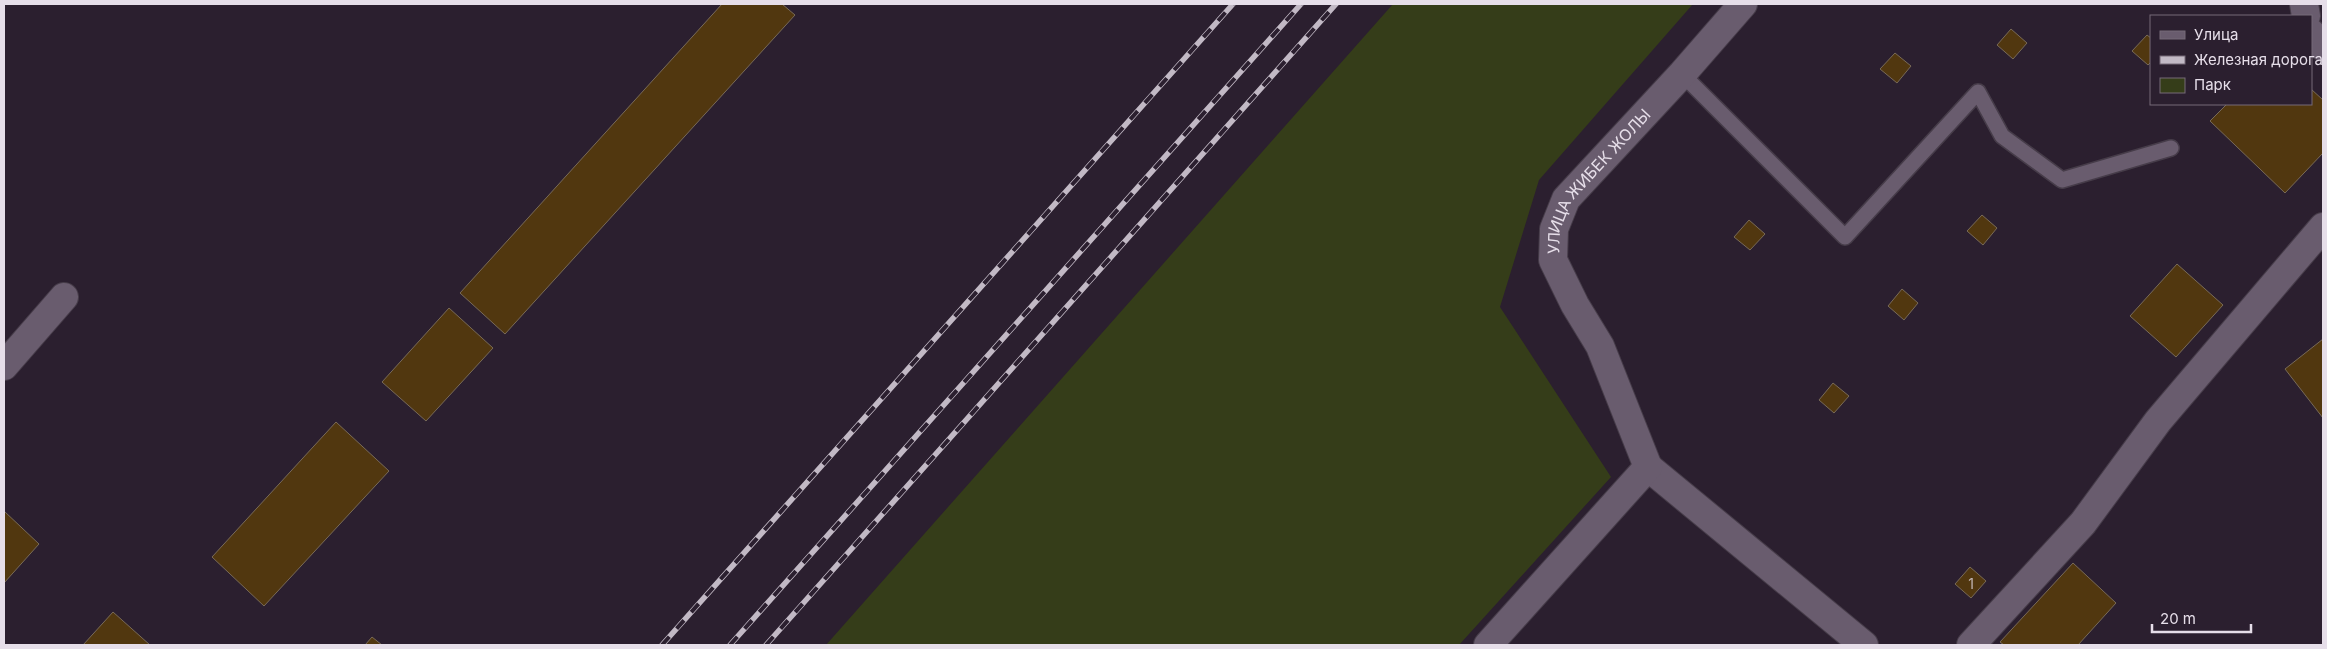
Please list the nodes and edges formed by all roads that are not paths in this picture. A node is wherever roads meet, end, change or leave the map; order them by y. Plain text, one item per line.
1 (1743, 4) edge
2 (2312, 34) edge
3 (2323, 47) edge
4 (1682, 74) junction
5 (2171, 148) dead end
6 (2323, 227) edge
7 (64, 297) dead end
8 (4, 366) edge
9 (1648, 467) junction
10 (1488, 645) edge
11 (1864, 645) edge
12 (1971, 645) edge

1 - 4 street, УЛИЦА ЖИБЕК ЖОЛЫ
2 - 3 street
4 - 5 lane
4 - 9 street, УЛИЦА ЖИБЕК ЖОЛЫ
6 - 12 street
7 - 8 street
9 - 10 street
9 - 11 street

